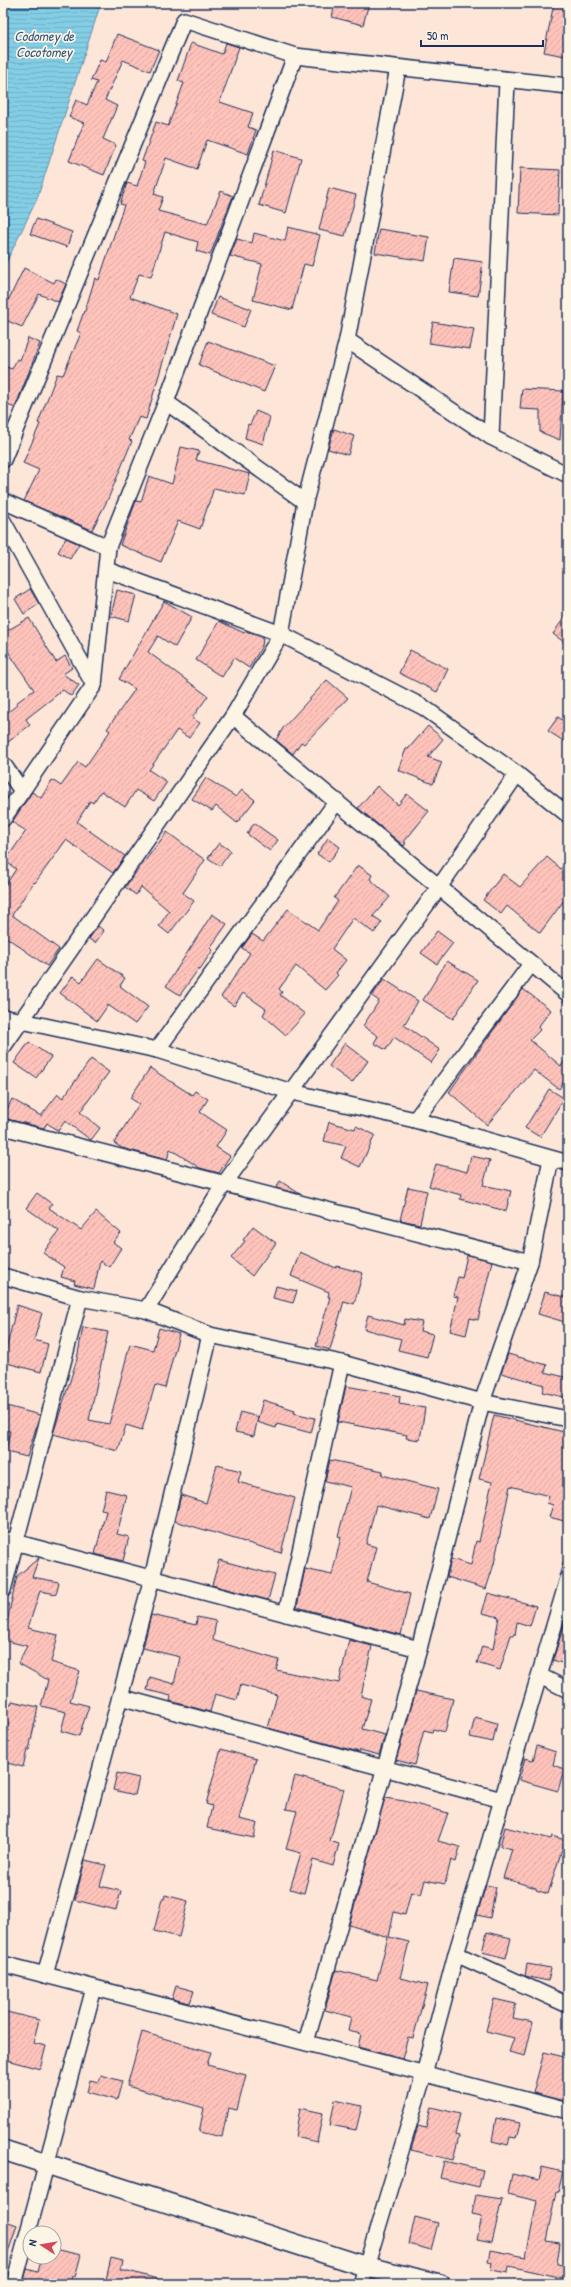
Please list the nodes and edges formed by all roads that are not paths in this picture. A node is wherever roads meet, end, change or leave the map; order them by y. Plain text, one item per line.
1 (294, 56) junction
2 (398, 68) junction
3 (507, 81) junction
4 (568, 86) edge
5 (347, 340) junction
6 (166, 402) junction
7 (491, 437) junction
8 (3, 460) edge
9 (568, 475) edge
10 (3, 501) edge
11 (305, 502) junction
12 (3, 521) edge
13 (108, 547) junction
14 (107, 570) junction
15 (281, 634) junction
16 (94, 685) junction
17 (233, 716) junction
18 (3, 764) edge
19 (517, 774) junction
20 (22, 791) junction
21 (337, 801) junction
22 (568, 815) edge
23 (3, 819) edge
24 (440, 886) junction
25 (531, 964) junction
26 (568, 994) edge
27 (3, 1017) edge
28 (20, 1023) junction
29 (3, 1047) edge
30 (157, 1050) junction
31 (292, 1092) junction
32 (415, 1120) junction
33 (3, 1128) edge
34 (552, 1159) junction
35 (568, 1163) edge
36 (224, 1184) junction
37 (530, 1262) junction
38 (3, 1276) edge
39 (80, 1298) junction
40 (146, 1310) junction
41 (210, 1335) junction
42 (342, 1363) junction
43 (482, 1402) junction
44 (568, 1419) edge
45 (10, 1540) edge
46 (152, 1578) junction
47 (568, 1579) edge
48 (3, 1590) edge
49 (286, 1614) junction
50 (419, 1649) junction
51 (540, 1676) junction
52 (568, 1690) edge
53 (120, 1697) junction
54 (384, 1769) junction
55 (502, 1800) junction
56 (456, 1954) junction
57 (3, 1964) edge
58 (45, 1975) junction
59 (94, 1988) junction
60 (568, 2005) edge
61 (306, 2042) junction
62 (424, 2074) junction
63 (568, 2112) edge
64 (3, 2150) edge
65 (45, 2164) junction
66 (364, 2276) edge
67 (14, 2284) edge
68 (440, 2284) edge

1 - 2 street
1 - 6 street
1 - 8 street
2 - 3 street
2 - 5 street
3 - 4 street
3 - 7 street
5 - 7 street
5 - 11 street
6 - 11 street
6 - 13 street
7 - 9 street
10 - 13 street
11 - 15 street
12 - 16 street
13 - 14 street
14 - 15 street
14 - 16 street
15 - 17 street
15 - 19 street
16 - 20 street
17 - 21 street
17 - 28 street
18 - 20 street
19 - 22 street
19 - 24 street
20 - 23 street
21 - 24 street
21 - 30 street
24 - 25 street
24 - 31 street
25 - 26 street
25 - 32 street
27 - 28 street
28 - 29 street
28 - 30 street
30 - 31 street
31 - 32 street
31 - 36 street
32 - 34 street
33 - 36 street
34 - 35 street
34 - 37 street
36 - 37 street
36 - 40 street
37 - 43 street
38 - 39 street
39 - 40 street
39 - 45 street
40 - 41 street
41 - 42 street
41 - 46 street
42 - 43 street
42 - 49 street
43 - 44 street
43 - 50 street
45 - 46 street
45 - 48 street
46 - 49 street
46 - 53 street
47 - 51 street
49 - 50 street
50 - 54 street
51 - 52 street
51 - 55 street
53 - 54 street
53 - 58 street
54 - 55 street
54 - 61 street
55 - 56 street
56 - 60 street
56 - 62 street
57 - 58 street
58 - 59 street
59 - 61 street
59 - 65 street
61 - 62 street
62 - 63 street
62 - 66 street
64 - 65 street
65 - 66 street
65 - 67 street
66 - 68 street

